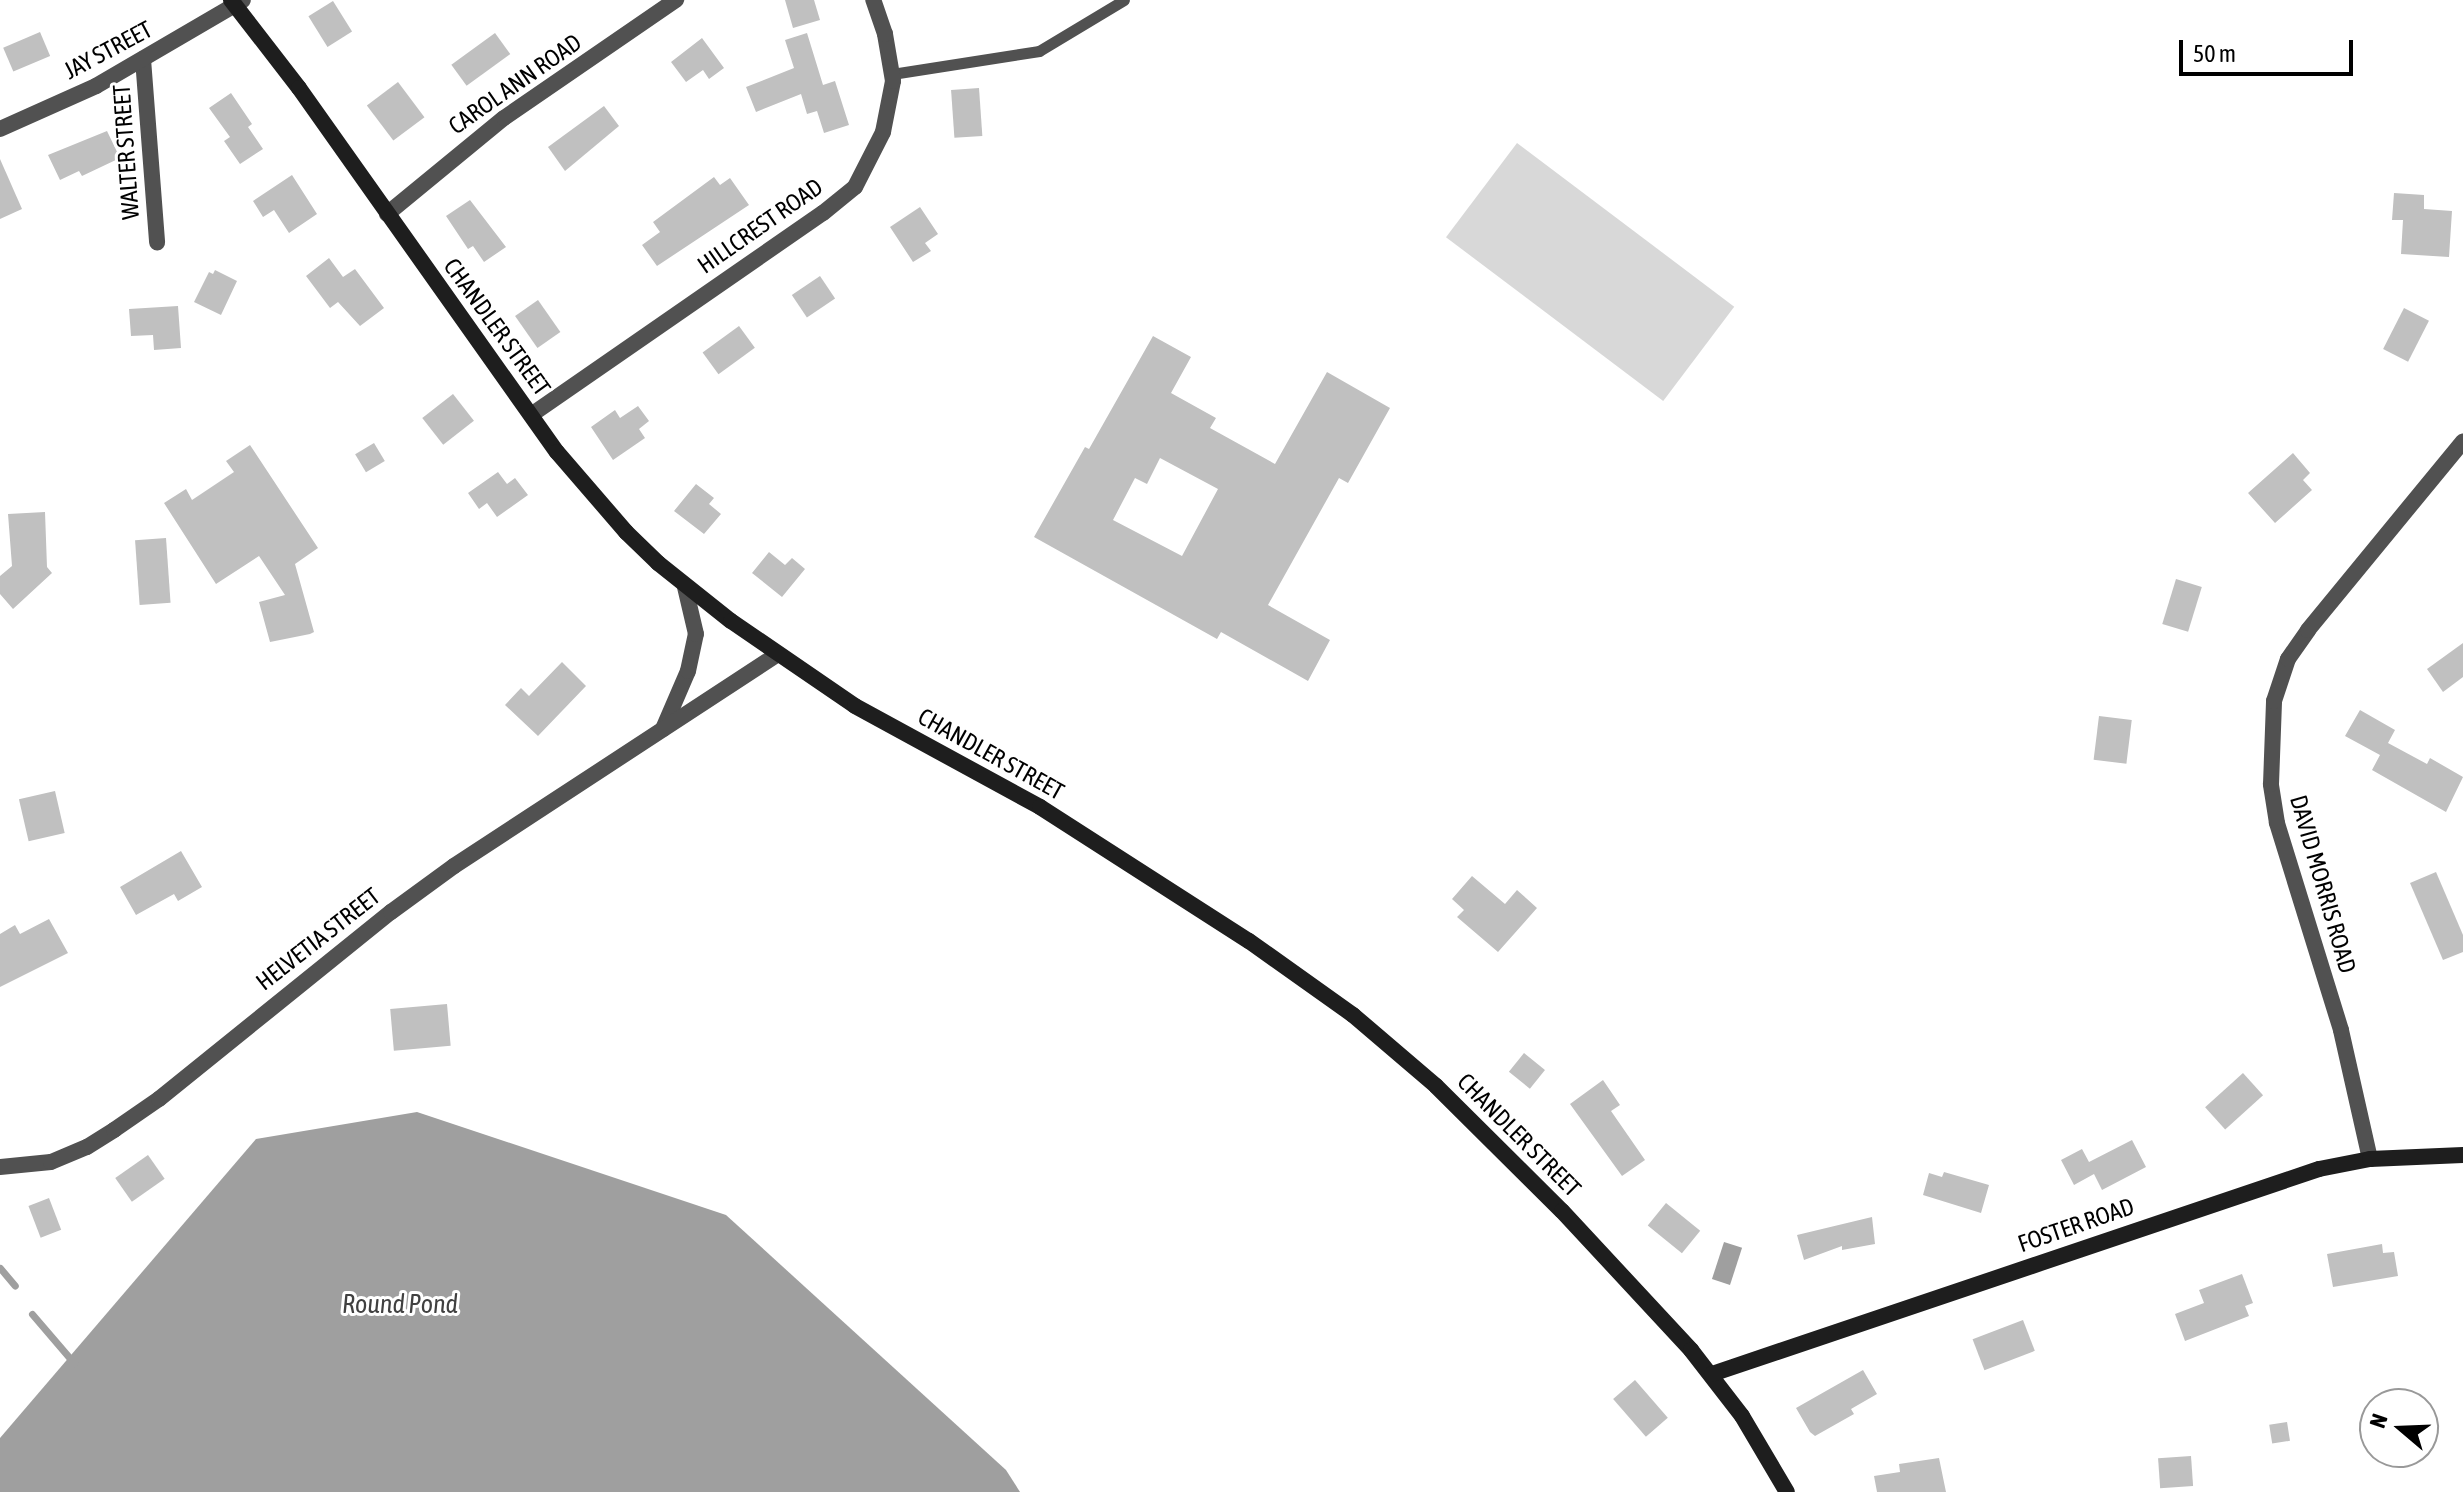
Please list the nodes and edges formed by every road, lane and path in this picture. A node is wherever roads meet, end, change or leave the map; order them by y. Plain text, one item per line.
1 (676, 0) edge
2 (873, 0) edge
3 (1124, 0) edge
4 (236, 2) edge
5 (143, 59) junction
6 (892, 74) junction
7 (0, 129) edge
8 (387, 214) junction
9 (157, 242) dead end
10 (531, 415) junction
11 (2463, 441) edge
12 (685, 587) junction
13 (778, 654) junction
14 (663, 730) junction
15 (2463, 1155) edge
16 (2370, 1159) junction
17 (0, 1167) edge
18 (1712, 1374) junction
19 (1787, 1492) edge

1 - 8 street, CAROL ANN ROAD
2 - 6 street, HILLCREST ROAD
3 - 6 lane
4 - 5 street, JAY STREET
4 - 8 main road, CHANDLER STREET
5 - 7 street, JAY STREET
5 - 9 street, WALTER STREET
6 - 10 street, HILLCREST ROAD
8 - 10 main road, CHANDLER STREET
10 - 12 main road, CHANDLER STREET
11 - 16 street, DAVID MORRIS ROAD
12 - 13 main road, CHANDLER STREET
12 - 14 street
13 - 14 street, HELVETIA STREET
13 - 18 main road, CHANDLER STREET
14 - 17 street, HELVETIA STREET
15 - 16 main road, FOSTER ROAD
16 - 18 main road, FOSTER ROAD
18 - 19 main road, CHANDLER STREET

